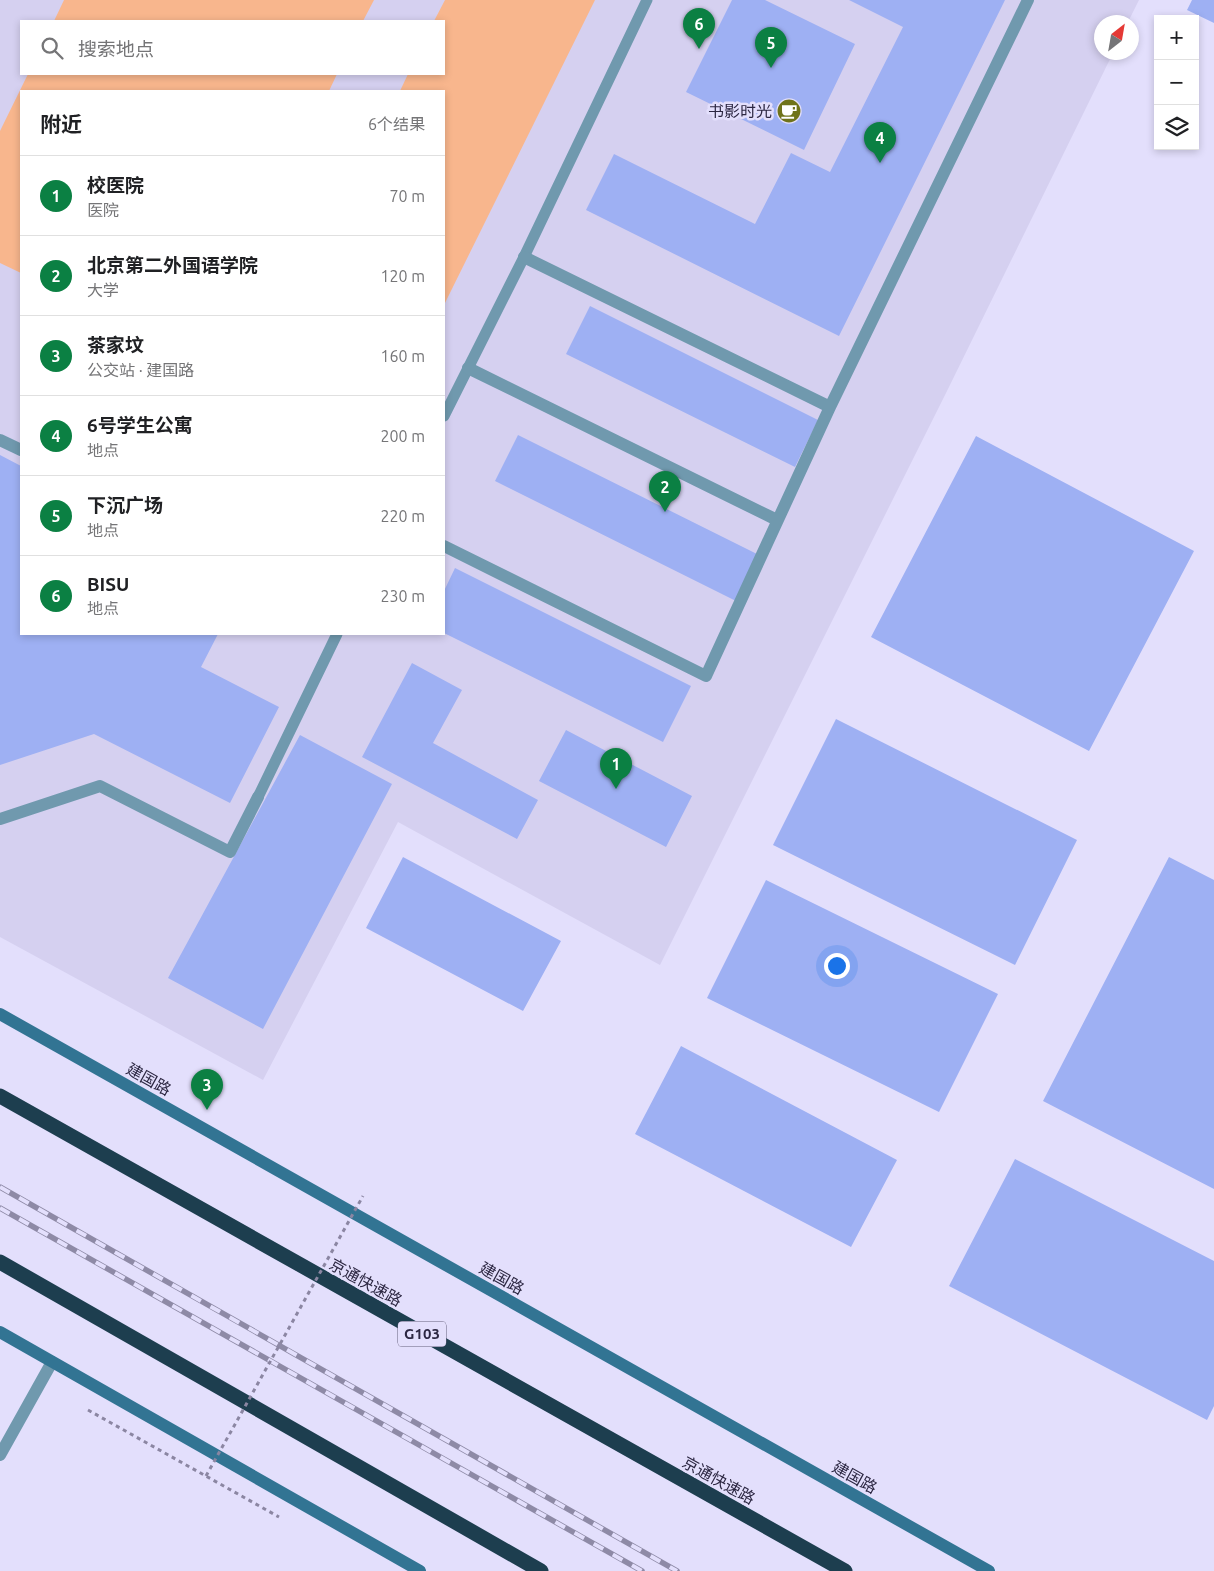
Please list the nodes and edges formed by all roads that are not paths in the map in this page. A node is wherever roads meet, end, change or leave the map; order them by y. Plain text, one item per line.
1 (647, 0) edge
2 (1028, 0) edge
3 (524, 258) junction
4 (468, 368) junction
5 (830, 407) junction
6 (445, 414) edge
7 (0, 440) edge
8 (20, 450) edge
9 (778, 520) junction
10 (445, 546) edge
11 (338, 635) edge
12 (258, 797) joint
13 (0, 819) edge
14 (0, 1014) edge
15 (0, 1096) edge
16 (0, 1262) edge
17 (0, 1332) edge
18 (52, 1362) junction
19 (0, 1455) edge
20 (420, 1571) edge
21 (541, 1571) edge
22 (845, 1571) edge
23 (989, 1571) edge

1 - 3 lane
2 - 5 street
3 - 4 lane
3 - 5 street
4 - 6 lane
4 - 9 street
5 - 9 street
7 - 8 street
9 - 10 street
11 - 12 lane
12 - 13 street
14 - 23 main road, 建国路
15 - 22 highway, 京通快速路 / G103
16 - 21 highway
17 - 18 main road
18 - 19 street
18 - 20 main road

